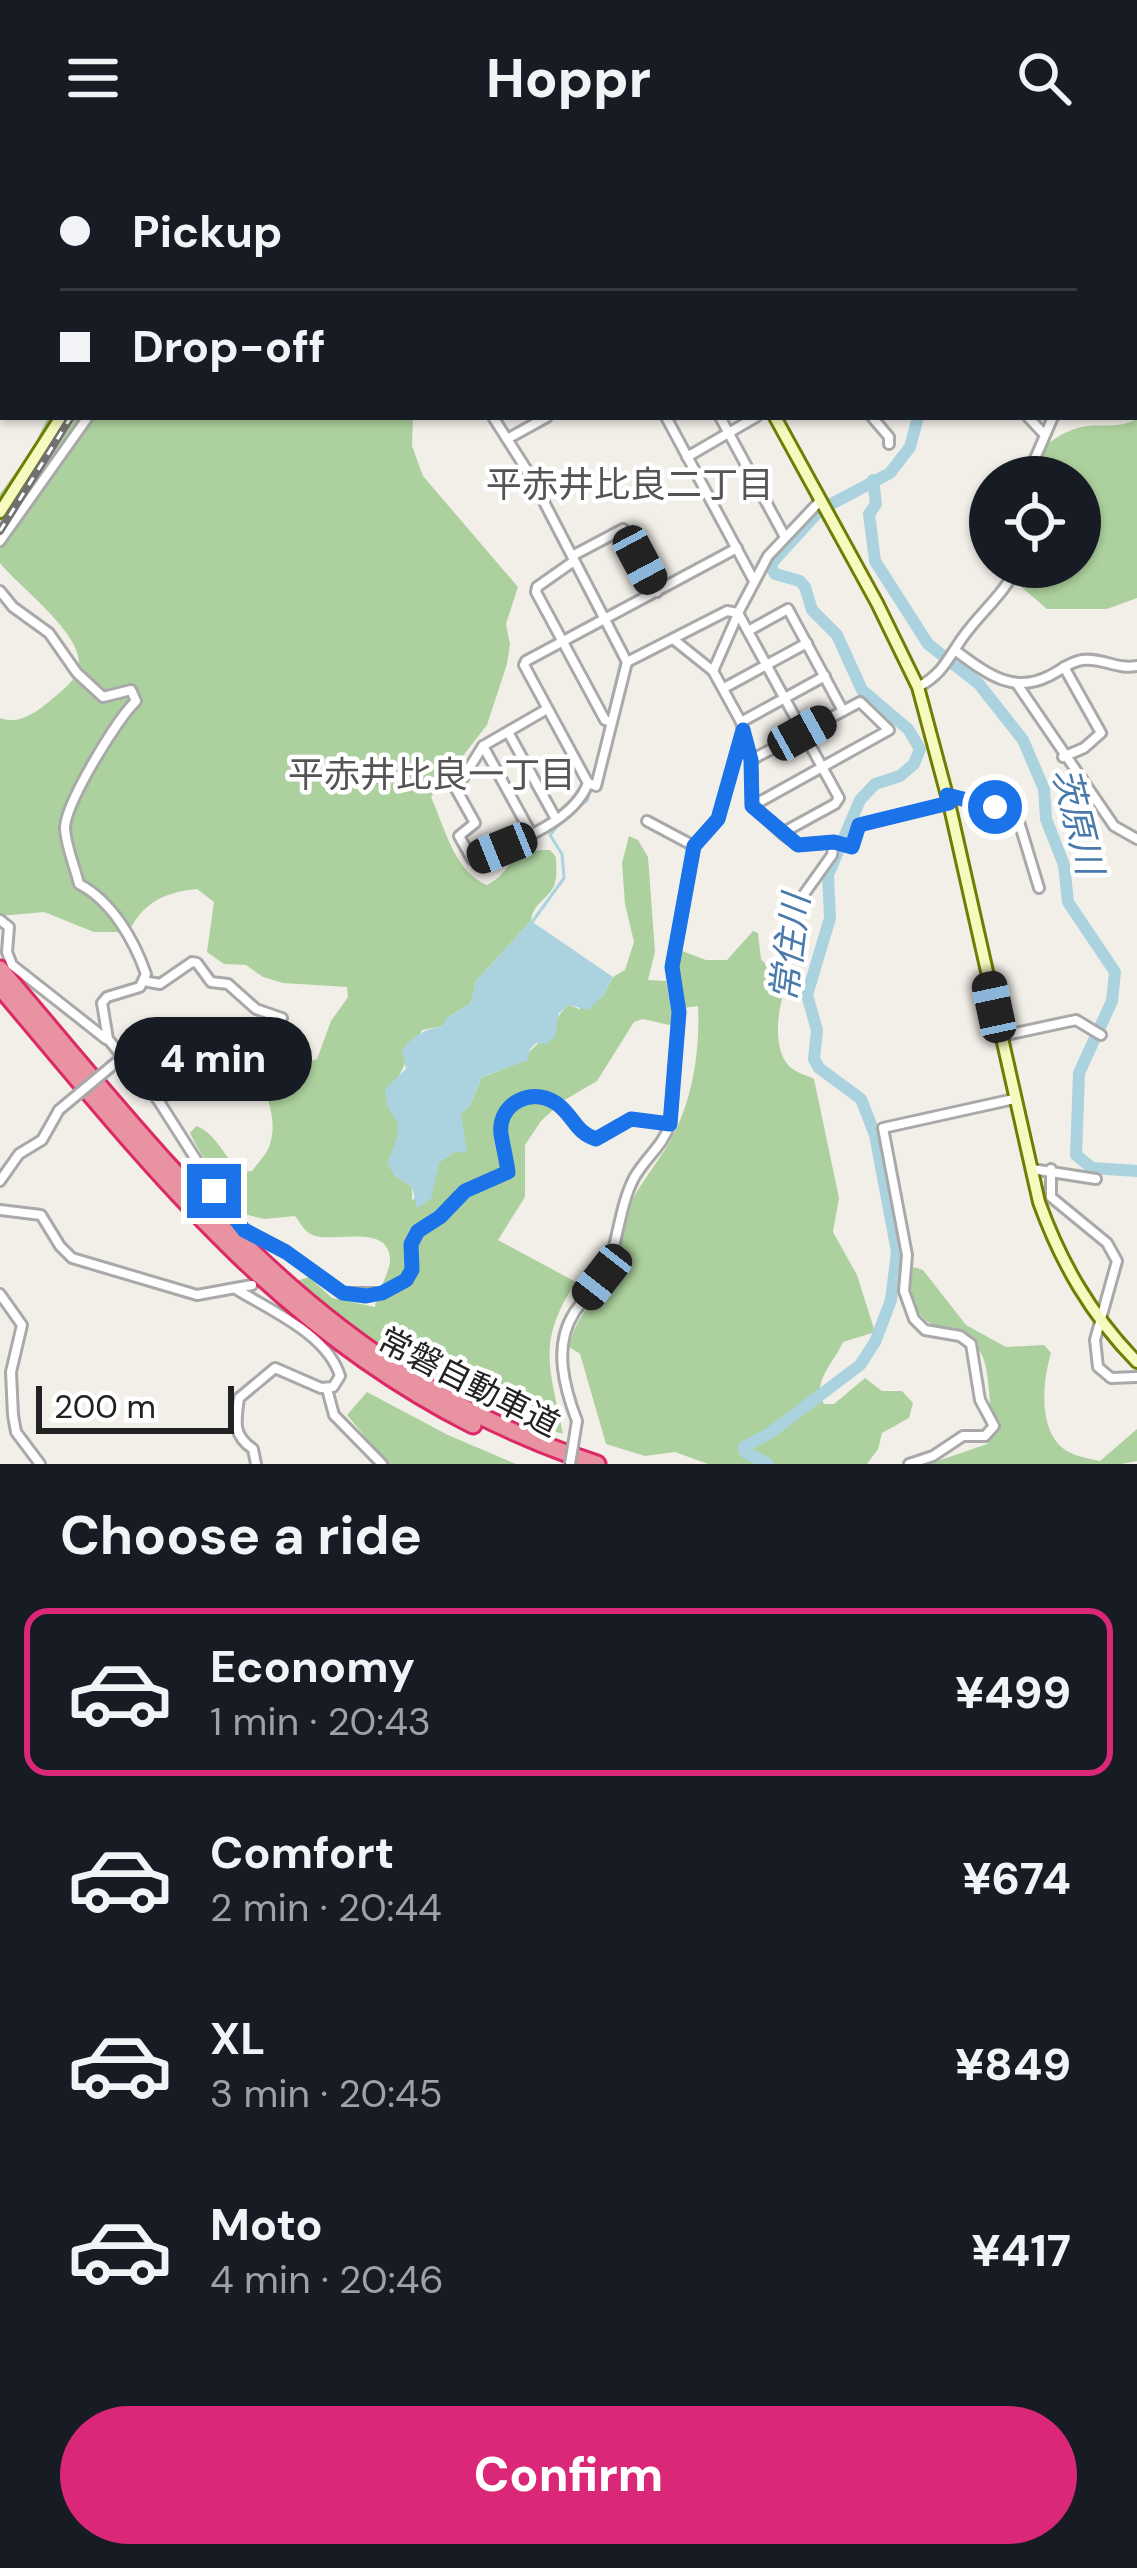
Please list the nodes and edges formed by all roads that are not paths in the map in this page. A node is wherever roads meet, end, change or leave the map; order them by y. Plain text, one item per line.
1 (59, 420) edge
2 (86, 420) edge
3 (495, 420) edge
4 (542, 420) edge
5 (668, 420) edge
6 (722, 420) edge
7 (751, 420) edge
8 (777, 420) edge
9 (875, 420) edge
10 (1031, 420) edge
11 (1051, 420) edge
12 (729, 433) junction
13 (1044, 434) junction
14 (507, 439) junction
15 (889, 444) dead end
16 (1035, 456) edge
17 (687, 457) junction
18 (823, 505) junction
19 (0, 512) edge
20 (786, 538) junction
21 (0, 541) edge
22 (737, 548) junction
23 (571, 561) junction
24 (754, 580) junction
25 (1003, 588) edge
26 (0, 591) edge
27 (657, 592) junction
28 (738, 613) junction
29 (602, 621) junction
30 (748, 632) junction
31 (673, 639) junction
32 (562, 641) junction
33 (807, 644) junction
34 (956, 652) junction
35 (627, 662) junction
36 (766, 665) junction
37 (1137, 666) edge
38 (1064, 667) junction
39 (713, 671) junction
40 (825, 676) junction
41 (1017, 685) junction
42 (918, 687) junction
43 (724, 688) junction
44 (784, 698) junction
45 (547, 709) junction
46 (843, 711) junction
47 (608, 722) junction
48 (742, 726) junction
49 (508, 732) junction
50 (802, 733) junction
51 (483, 746) junction
52 (1063, 758) junction
53 (751, 760) junction
54 (821, 767) junction
55 (590, 784) junction
56 (948, 799) junction
57 (752, 806) junction
58 (556, 819) junction
59 (647, 821) dead end
60 (782, 833) junction
61 (532, 836) junction
62 (1137, 839) edge
63 (840, 843) junction
64 (694, 846) junction
65 (1039, 888) dead end
66 (802, 897) dead end
67 (0, 920) edge
68 (0, 969) edge
69 (144, 981) junction
70 (0, 987) edge
71 (1097, 1032) dead end
72 (1000, 1036) junction
73 (108, 1040) junction
74 (120, 1058) junction
75 (1015, 1099) junction
76 (158, 1100) junction
77 (670, 1124) junction
78 (1030, 1168) junction
79 (1051, 1169) junction
80 (1096, 1179) dead end
81 (0, 1180) edge
82 (0, 1210) edge
83 (306, 1267) junction
84 (286, 1274) dead end
85 (252, 1285) dead end
86 (236, 1289) junction
87 (0, 1294) edge
88 (1102, 1322) junction
89 (1137, 1362) edge
90 (1137, 1377) edge
91 (327, 1389) junction
92 (40, 1464) edge
93 (256, 1464) edge
94 (382, 1464) edge
95 (567, 1464) edge
96 (597, 1464) edge
97 (909, 1464) edge

1 - 19 main road
2 - 21 street
3 - 14 street
4 - 14 street
5 - 17 street
6 - 12 street
7 - 12 street
8 - 18 main road
9 - 15 street
10 - 13 street
11 - 13 street
12 - 17 street
12 - 20 street
13 - 16 street
14 - 23 street
17 - 22 street
18 - 20 street
18 - 42 main road
20 - 24 street
22 - 24 street
22 - 27 street
23 - 27 street
23 - 29 street
23 - 32 street
24 - 28 street
25 - 34 street
26 - 69 street
27 - 29 street
28 - 30 street
28 - 31 street
28 - 39 street
29 - 32 street
29 - 35 street
30 - 33 street
30 - 36 street
31 - 35 street
31 - 39 street
32 - 45 street
32 - 47 street
33 - 36 street
33 - 40 street
34 - 41 street
34 - 42 street
35 - 47 street
36 - 43 street
36 - 44 street
37 - 38 street
38 - 41 street
38 - 52 street
39 - 43 street
40 - 44 street
40 - 46 street
41 - 52 street
42 - 56 main road
43 - 48 street
44 - 48 street
44 - 50 street
45 - 49 street
45 - 55 street
46 - 50 street
46 - 54 street
47 - 55 street
48 - 53 street
48 - 64 street
49 - 51 street
49 - 58 street
50 - 53 street
50 - 54 street
51 - 61 street
51 - 61 street
52 - 62 street
53 - 57 street
54 - 57 street
54 - 60 street
55 - 58 street
56 - 63 street
56 - 65 street
56 - 72 main road
57 - 60 street
58 - 61 street
59 - 64 street
60 - 63 street
63 - 66 street
64 - 77 street
67 - 73 street
68 - 96 highway, 常磐自動車道
69 - 73 street
69 - 76 street
70 - 95 highway, 常磐自動車道
71 - 72 street
72 - 75 main road
73 - 74 street
74 - 76 street
74 - 81 street, bridge
75 - 78 main road
75 - 97 street
76 - 83 street
77 - 83 street
77 - 95 street, bridge
78 - 79 street
78 - 88 main road
79 - 80 street
79 - 88 street
82 - 86 street
83 - 84 street
85 - 86 street
86 - 91 street
87 - 92 street
88 - 89 main road
88 - 90 street
91 - 93 street
91 - 94 street

